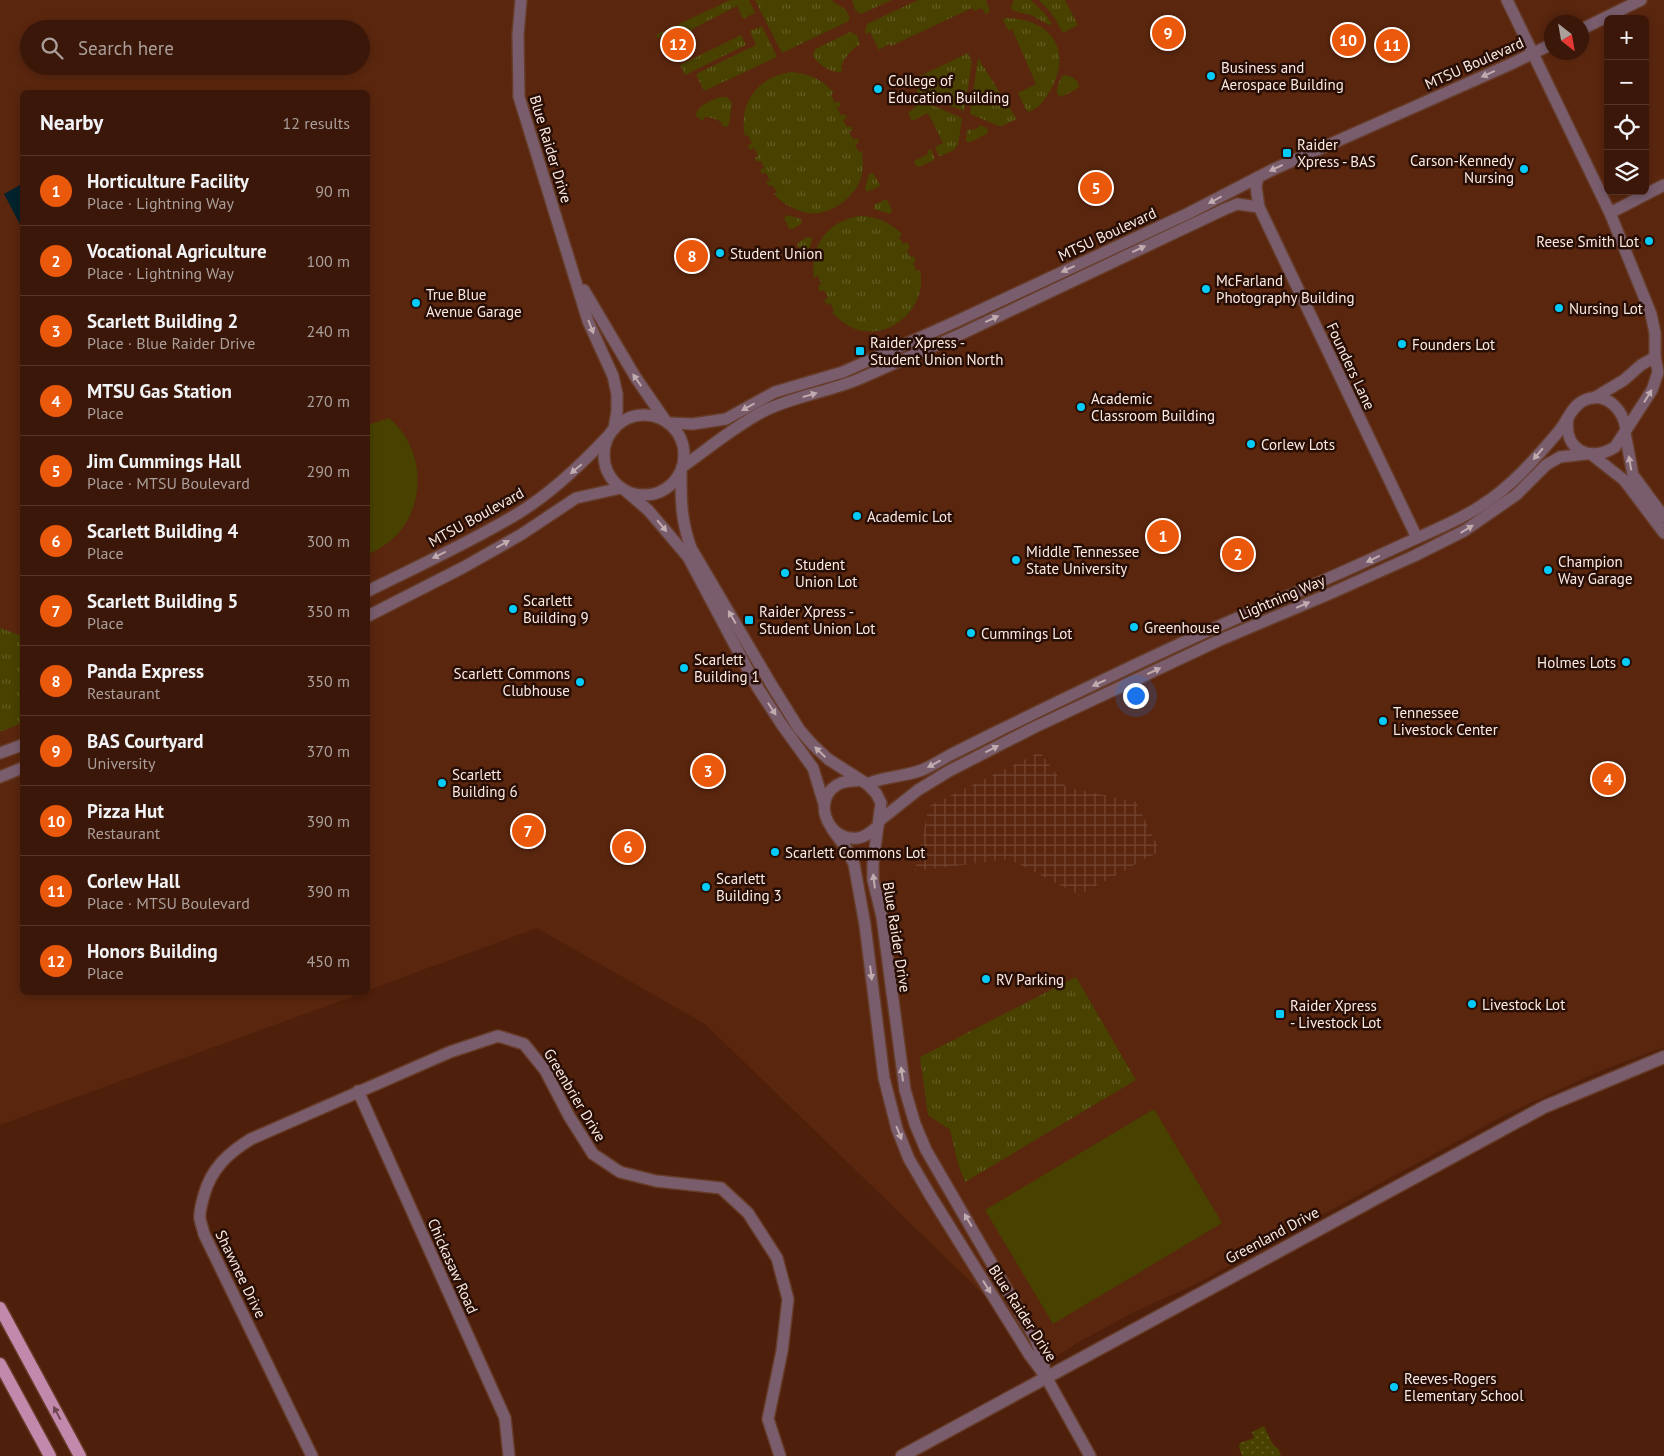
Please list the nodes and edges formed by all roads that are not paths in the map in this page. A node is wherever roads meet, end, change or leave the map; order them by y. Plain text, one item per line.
1 (521, 0) edge
2 (1507, 0) edge
3 (1641, 0) edge
4 (1589, 26) edge
5 (1544, 48) edge
6 (1532, 54) junction
7 (1258, 177) junction
8 (1664, 185) edge
9 (1259, 207) junction
10 (1610, 213) junction
11 (574, 273) junction
12 (1655, 357) junction
13 (1594, 398) junction
14 (1568, 416) junction
15 (666, 422) junction
16 (612, 432) junction
17 (1625, 432) junction
18 (1589, 454) junction
19 (682, 470) junction
20 (624, 490) junction
21 (1664, 517) edge
22 (1664, 533) edge
23 (1417, 538) junction
24 (370, 589) edge
25 (370, 615) edge
26 (20, 746) edge
27 (0, 754) edge
28 (20, 769) edge
29 (0, 778) edge
30 (864, 782) junction
31 (824, 804) junction
32 (879, 824) junction
33 (832, 828) junction
34 (1664, 1057) edge
35 (358, 1091) junction
36 (0, 1308) edge
37 (0, 1364) edge
38 (1046, 1377) junction
39 (50, 1456) edge
40 (80, 1456) edge
41 (312, 1456) edge
42 (509, 1456) edge
43 (780, 1456) edge
44 (902, 1456) edge
45 (1090, 1456) edge

1 - 11 street, Blue Raider Drive
2 - 6 street
3 - 4 street
5 - 6 street, MTSU Boulevard
6 -> 7 street, MTSU Boulevard
6 - 10 street
7 - 9 street, Founders Lane
7 -> 15 street, MTSU Boulevard
8 - 10 street
19 -> 9 street, MTSU Boulevard
9 - 23 street, Founders Lane
10 - 12 street
15 -> 11 street, Blue Raider Drive
11 -> 16 street, Blue Raider Drive
12 - 13 street
17 -> 12 street
13 - 14 street
13 - 17 street
14 - 18 street
14 -> 23 street, Lightning Way
15 - 16 street
15 - 19 street
16 - 20 street
16 -> 24 street, MTSU Boulevard
17 - 18 street
21 -> 17 street
18 - 22 street
32 -> 18 street, Lightning Way
19 - 20 street
30 -> 19 street
25 -> 20 street
20 -> 31 street
23 -> 30 street, Lightning Way
26 - 27 street
28 - 29 street
30 - 31 street
30 - 32 street
31 - 33 street
32 - 33 street
38 -> 32 street, Blue Raider Drive
33 -> 38 street, Blue Raider Drive
34 - 38 street, Greenland Drive
35 - 41 street, Shawnee Drive
35 - 42 street, Chickasaw Road
35 - 43 street, Greenbrier Drive
40 -> 36 main road
37 - 39 main road
38 - 44 street, Greenland Drive
38 - 45 street

